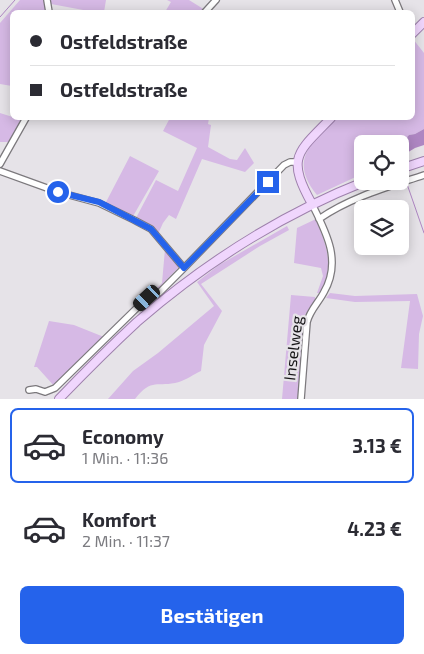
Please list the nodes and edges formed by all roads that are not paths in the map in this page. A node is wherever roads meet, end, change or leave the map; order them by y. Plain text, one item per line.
1 (216, 0) edge
2 (207, 10) edge
3 (424, 22) edge
4 (415, 31) edge
5 (25, 120) edge
6 (329, 120) edge
7 (424, 161) edge
8 (297, 162) junction
9 (409, 165) edge
10 (0, 167) edge
11 (424, 175) edge
12 (354, 186) edge
13 (312, 204) junction
14 (319, 219) junction
15 (184, 268) junction
16 (29, 390) dead end
17 (59, 399) edge
18 (301, 399) edge

1 - 2 street
3 - 4 main road
5 - 10 street
6 - 8 main road
7 - 9 main road
8 - 13 main road
8 - 15 street
10 - 15 street
11 - 14 street
12 - 13 main road
13 - 14 street, Inselweg
13 - 17 main road
14 - 18 street, Inselweg
15 - 16 street

